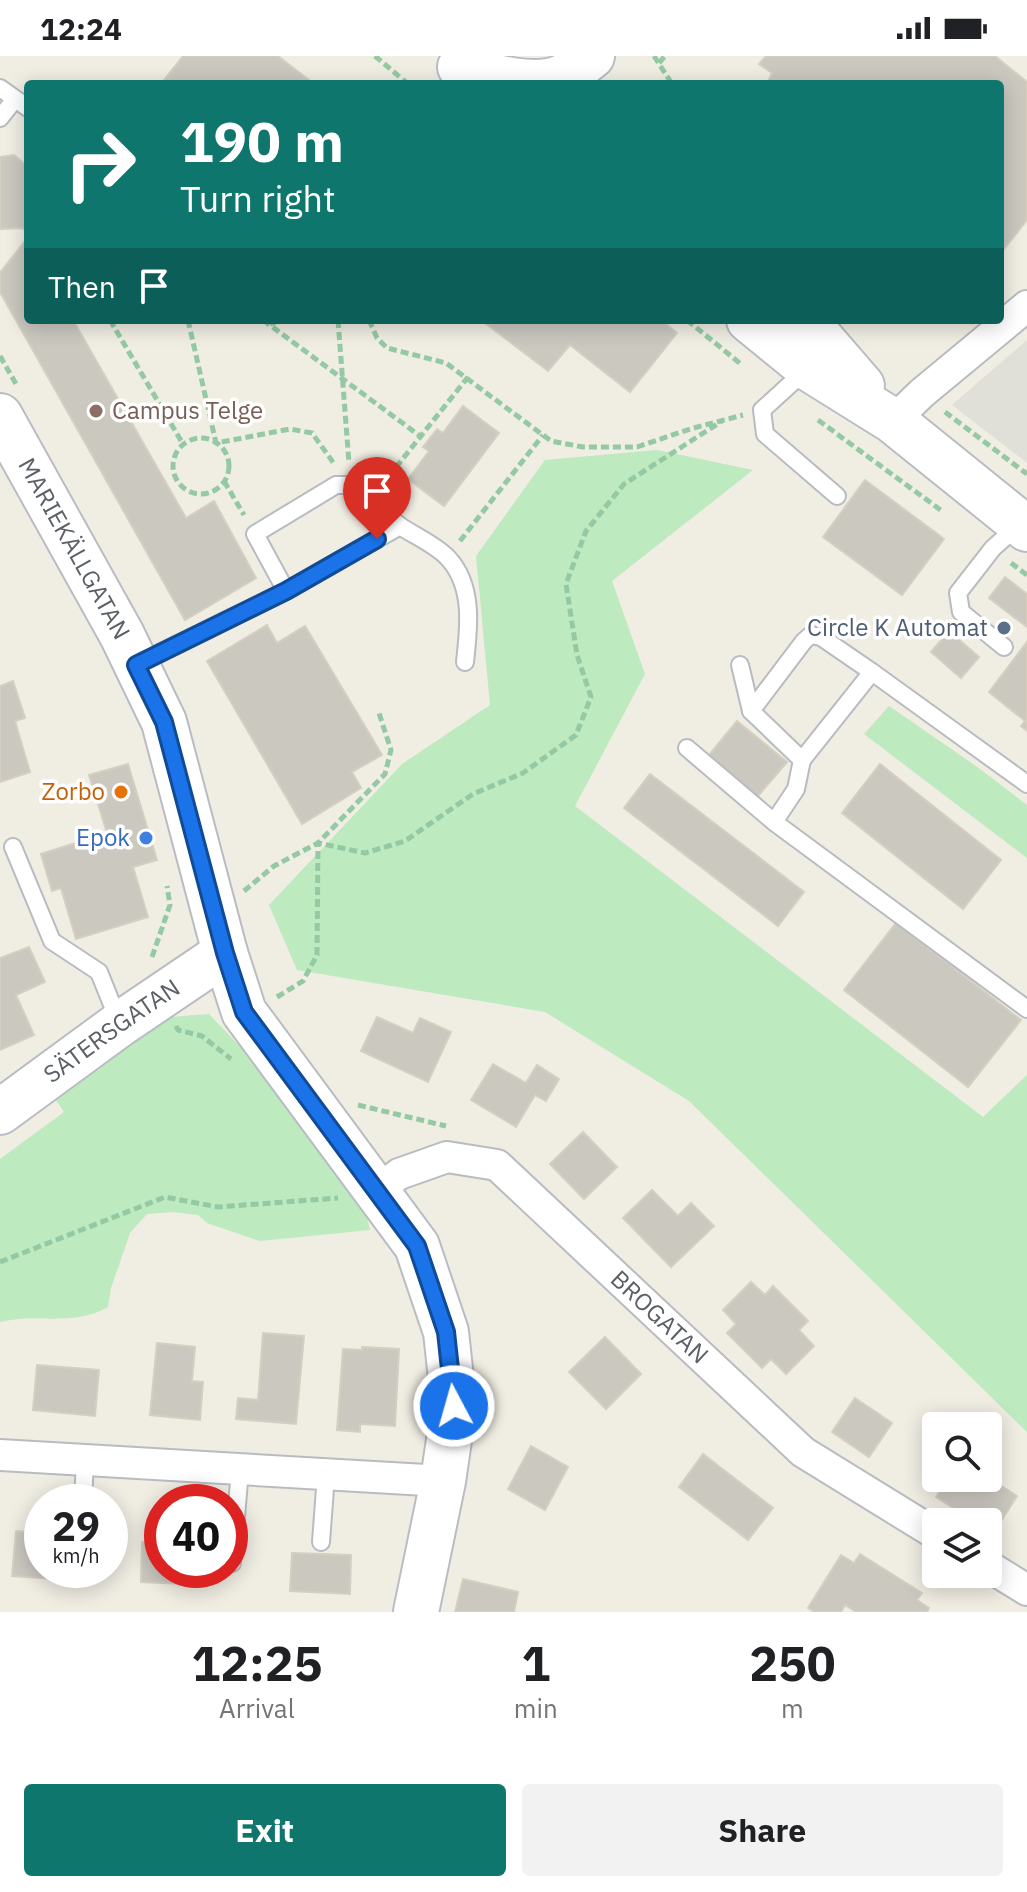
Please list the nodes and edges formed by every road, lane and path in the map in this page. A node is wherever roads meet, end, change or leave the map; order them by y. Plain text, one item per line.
1 (375, 56) edge
2 (654, 56) edge
3 (665, 56) edge
4 (659, 63) junction
5 (462, 69) edge
6 (568, 69) edge
7 (403, 80) edge
8 (509, 80) edge
9 (536, 80) edge
10 (670, 80) edge
11 (0, 88) edge
12 (21, 103) edge
13 (0, 118) edge
14 (1027, 307) edge
15 (112, 324) edge
16 (189, 324) edge
17 (269, 324) edge
18 (338, 324) edge
19 (371, 324) edge
20 (755, 324) edge
21 (0, 356) edge
22 (806, 357) edge
23 (468, 377) junction
24 (342, 378) junction
25 (11, 405) edge
26 (762, 410) junction
27 (722, 421) junction
28 (893, 421) junction
29 (543, 435) junction
30 (420, 436) junction
31 (216, 443) junction
32 (183, 444) junction
33 (224, 481) junction
34 (350, 485) junction
35 (837, 496) dead end
36 (371, 499) junction
37 (943, 512) dead end
38 (400, 526) junction
39 (255, 534) junction
40 (1014, 534) edge
41 (447, 558) junction
42 (1027, 575) edge
43 (286, 591) junction
44 (1004, 647) dead end
45 (465, 662) dead end
46 (136, 665) junction
47 (740, 665) dead end
48 (872, 672) junction
49 (378, 710) dead end
50 (751, 711) junction
51 (687, 748) dead end
52 (802, 760) junction
53 (1027, 784) edge
54 (774, 822) junction
55 (318, 843) junction
56 (13, 847) dead end
57 (239, 895) dead end
58 (225, 953) junction
59 (1027, 1009) edge
60 (244, 1012) junction
61 (120, 1024) junction
62 (202, 1036) dead end
63 (349, 1103) dead end
64 (0, 1112) edge
65 (477, 1161) junction
66 (363, 1193) junction
67 (0, 1262) edge
68 (0, 1455) edge
69 (85, 1460) junction
70 (240, 1470) junction
71 (326, 1475) junction
72 (443, 1481) junction
73 (84, 1484) edge
74 (239, 1484) edge
75 (922, 1525) edge
76 (321, 1542) dead end
77 (1002, 1575) edge
78 (1027, 1590) edge
79 (416, 1612) edge

1 - 7 path
2 - 4 path
3 - 4 path
4 - 10 path
5 - 8 street
6 - 9 street
11 - 12 lane
12 - 13 lane
14 - 28 street
15 - 32 path
16 - 31 path
17 - 24 path
18 - 24 path
19 - 23 path
20 - 22 street
21 - 25 path
22 - 26 lane
22 - 28 street
22 - 37 path
23 - 29 path
23 - 30 path
24 - 30 path
24 - 34 path
25 - 46 street, MARIEKÄLLGATAN
26 - 27 path
26 - 35 lane
27 - 29 path
27 - 55 path
28 - 40 street
29 - 41 path
30 - 36 path
31 - 32 path
31 - 33 path
31 - 34 path
32 - 33 path
33 - 39 path
34 - 36 lane
34 - 39 lane
36 - 38 lane
38 - 41 lane
38 - 43 lane
39 - 43 lane
40 - 42 path
40 - 44 lane
41 - 45 lane
43 - 46 lane
46 - 58 street, MARIEKÄLLGATAN
47 - 50 lane
48 - 50 lane
48 - 52 lane
48 - 53 lane
49 - 55 path
50 - 52 lane
51 - 54 lane
52 - 54 lane
54 - 59 lane
55 - 57 path
55 - 60 path
56 - 61 lane
58 - 60 street, MARIEKÄLLGATAN
58 - 61 street, SÄTERSGATAN
60 - 62 path
60 - 66 street, MARIEKÄLLGATAN
61 - 64 street, SÄTERSGATAN
63 - 65 path
65 - 66 street, BROGATAN
65 - 75 street, BROGATAN
66 - 67 path
66 - 72 street, MARIEKÄLLGATAN
68 - 69 street
69 - 70 street
69 - 73 lane
70 - 71 street
70 - 74 lane
71 - 72 street
71 - 76 lane
72 - 79 street, MARIEKÄLLGATAN
77 - 78 street

